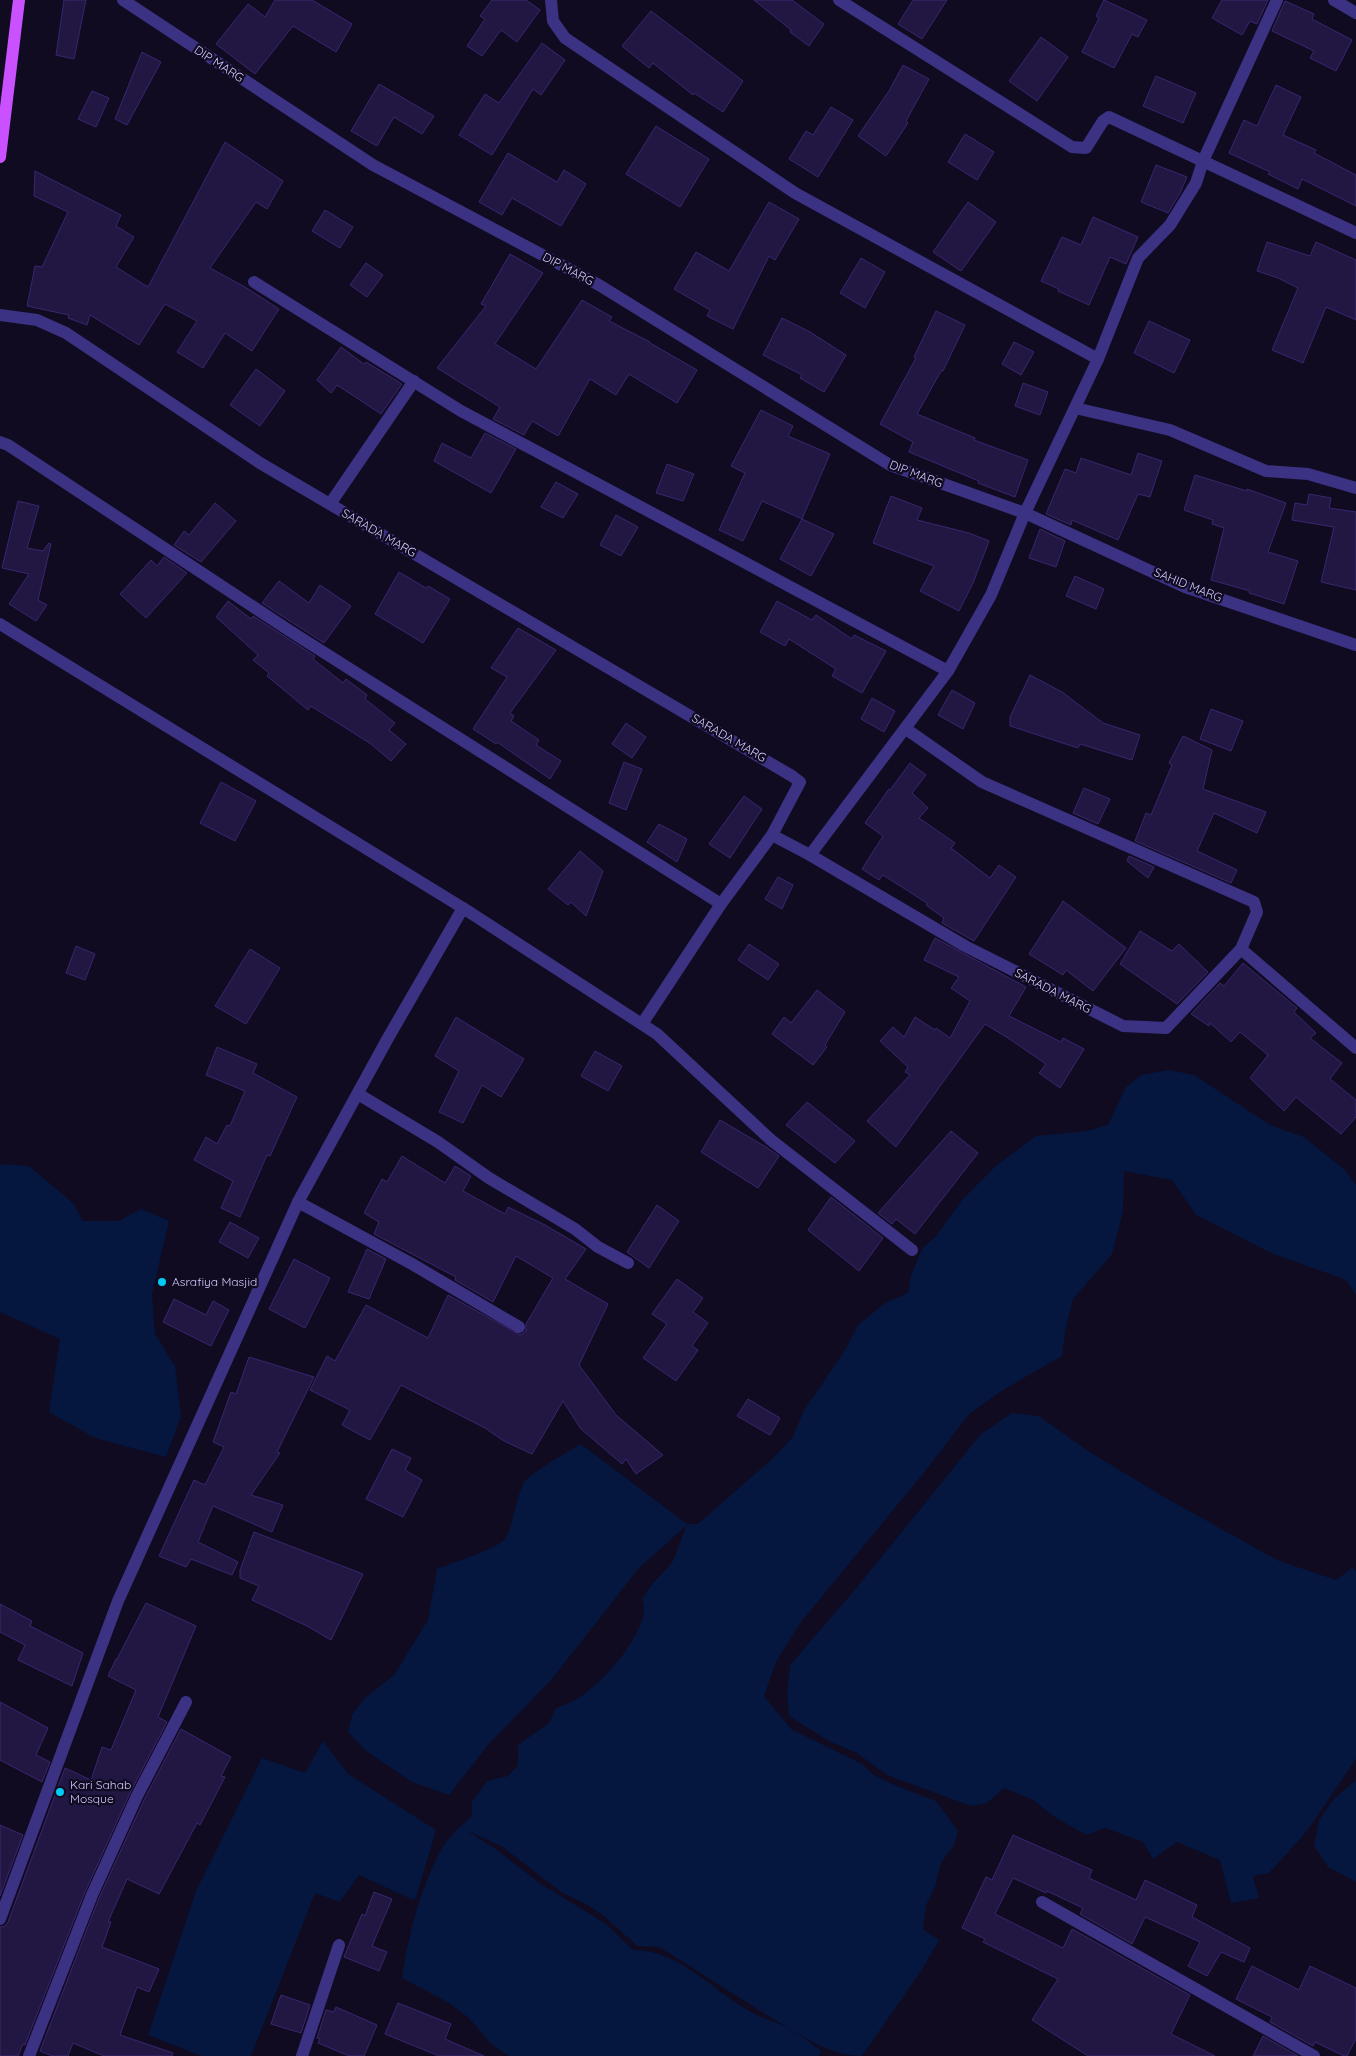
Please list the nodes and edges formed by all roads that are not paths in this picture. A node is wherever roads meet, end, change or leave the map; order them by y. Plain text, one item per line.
1 (19, 0) edge
2 (122, 0) edge
3 (551, 0) edge
4 (839, 0) edge
5 (1277, 0) edge
6 (1334, 0) edge
7 (1356, 13) edge
8 (0, 157) edge
9 (1203, 161) junction
10 (1356, 233) edge
11 (254, 282) dead end
12 (0, 315) edge
13 (1098, 358) junction
14 (414, 381) junction
15 (1075, 408) junction
16 (0, 442) edge
17 (1356, 488) edge
18 (330, 504) junction
19 (1025, 514) junction
20 (0, 624) edge
21 (1356, 645) edge
22 (948, 670) junction
23 (906, 729) junction
24 (772, 835) junction
25 (810, 855) junction
26 (721, 904) junction
27 (463, 908) junction
28 (1241, 949) junction
29 (642, 1024) junction
30 (1356, 1048) edge
31 (358, 1094) junction
32 (298, 1202) junction
33 (912, 1250) dead end
34 (628, 1263) dead end
35 (519, 1327) dead end
36 (186, 1702) dead end
37 (1042, 1902) dead end
38 (0, 1919) edge
39 (339, 1946) dead end
40 (29, 2056) edge
41 (302, 2056) edge
42 (1314, 2056) edge

1 - 8 main road
2 - 19 street, DIP MARG
3 - 13 street
4 - 9 street
5 - 9 street
6 - 7 street
9 - 10 street
9 - 13 street
11 - 14 street
12 - 18 street, SARADA MARG
13 - 15 street
14 - 18 street
14 - 22 street
15 - 17 street
15 - 19 street
16 - 26 street
18 - 24 street, SARADA MARG
19 - 21 street, SAHID MARG
19 - 22 street
20 - 27 street
22 - 23 street
23 - 25 street
23 - 28 street
24 - 25 street, SARADA MARG
24 - 26 street
25 - 28 street, SARADA MARG
26 - 29 street
27 - 29 street
27 - 31 street
28 - 30 street
29 - 33 street
31 - 32 street
31 - 34 street
32 - 35 street
32 - 38 street
36 - 40 street
37 - 42 street
39 - 41 street

